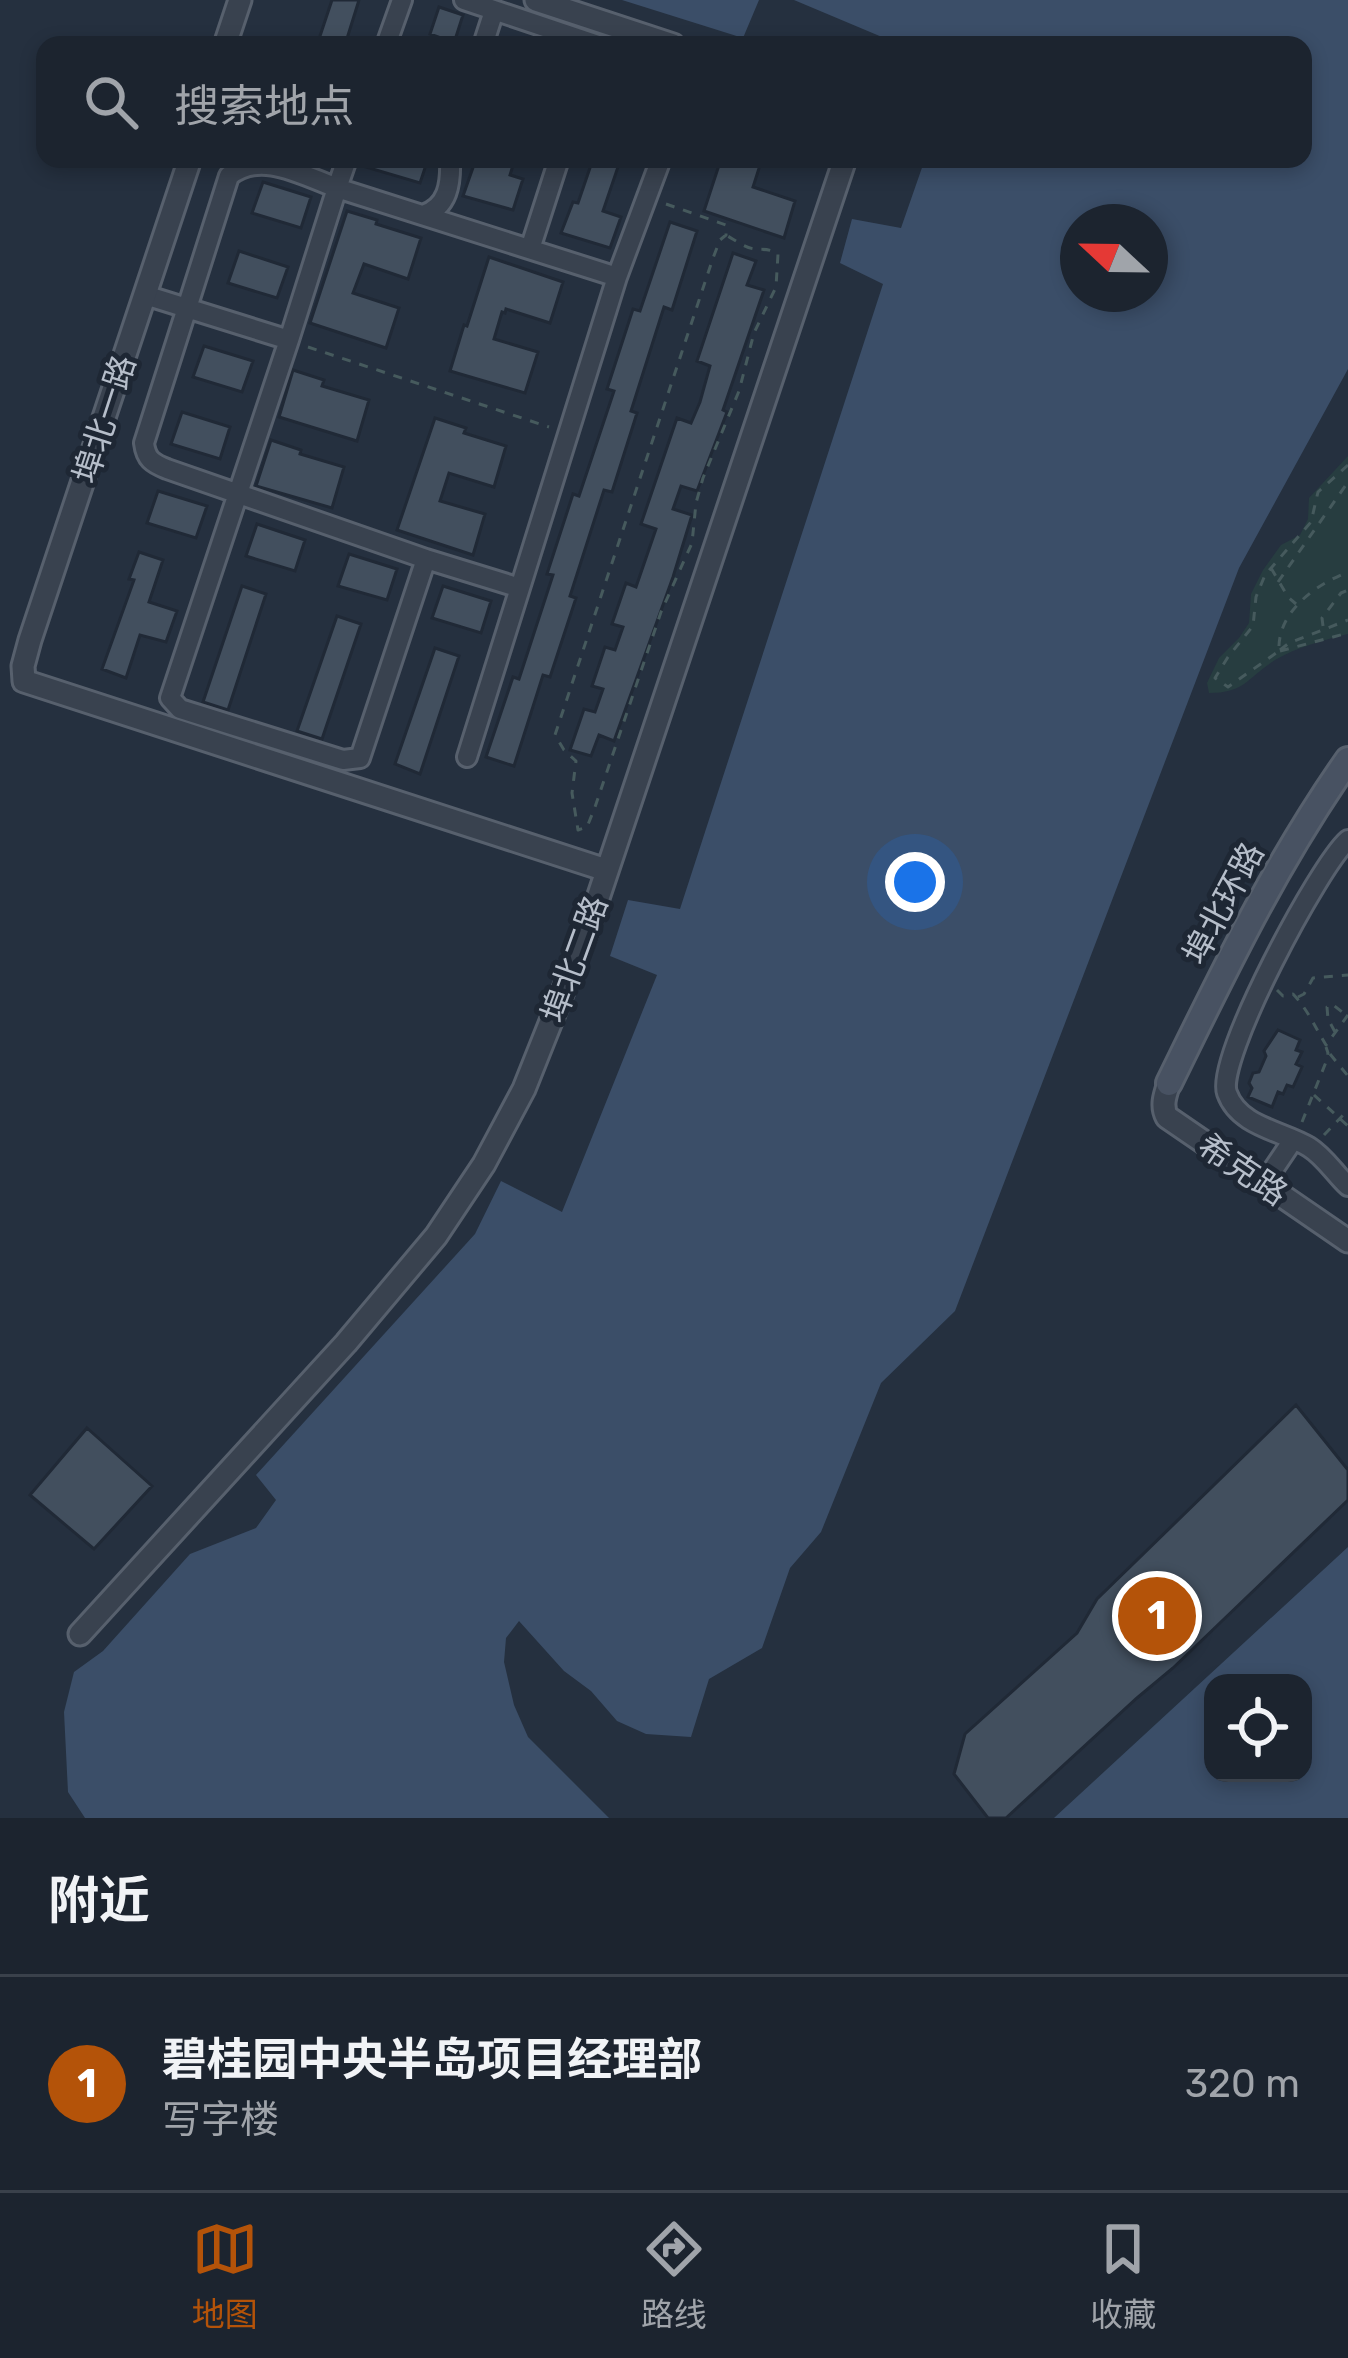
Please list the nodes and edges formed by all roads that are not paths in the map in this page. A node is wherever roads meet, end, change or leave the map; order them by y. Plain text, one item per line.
1 (240, 0) edge
2 (402, 0) edge
3 (464, 0) edge
4 (536, 0) edge
5 (494, 11) junction
6 (228, 36) edge
7 (389, 36) edge
8 (486, 36) edge
9 (569, 36) edge
10 (646, 36) edge
11 (187, 168) edge
12 (238, 168) edge
13 (276, 168) edge
14 (344, 168) edge
15 (450, 168) edge
16 (556, 168) edge
17 (658, 168) edge
18 (842, 168) edge
19 (337, 188) junction
20 (423, 215) junction
21 (530, 249) junction
22 (617, 277) junction
23 (145, 295) junction
24 (187, 308) junction
25 (289, 340) junction
26 (238, 494) junction
27 (426, 559) junction
28 (520, 588) junction
29 (467, 757) dead end
30 (1348, 760) edge
31 (1348, 840) edge
32 (606, 870) junction
33 (1169, 1084) joint
34 (1293, 1140) junction
35 (1264, 1183) junction
36 (1348, 1186) edge
37 (1348, 1241) edge
38 (80, 1634) dead end

1 - 6 street
2 - 7 street
3 - 5 street
4 - 10 street
5 - 8 street
5 - 9 street
11 - 23 street, 埠北一路
12 - 24 street
13 - 19 street
14 - 19 street
15 - 20 street
16 - 21 street
17 - 22 street
18 - 32 street, 埠北二路
19 - 20 street
19 - 25 street
20 - 21 street
21 - 22 street
22 - 28 street
23 - 24 street
23 - 32 street, 埠北一路
24 - 25 street
24 - 26 street
25 - 26 street
26 - 27 street
26 - 27 street
27 - 28 street
28 - 29 street
30 - 33 main road, 埠北环路
31 - 34 street
32 - 38 street, 埠北二路
33 - 35 street, 希克路
34 - 35 street
34 - 36 street
35 - 37 street, 希克路

